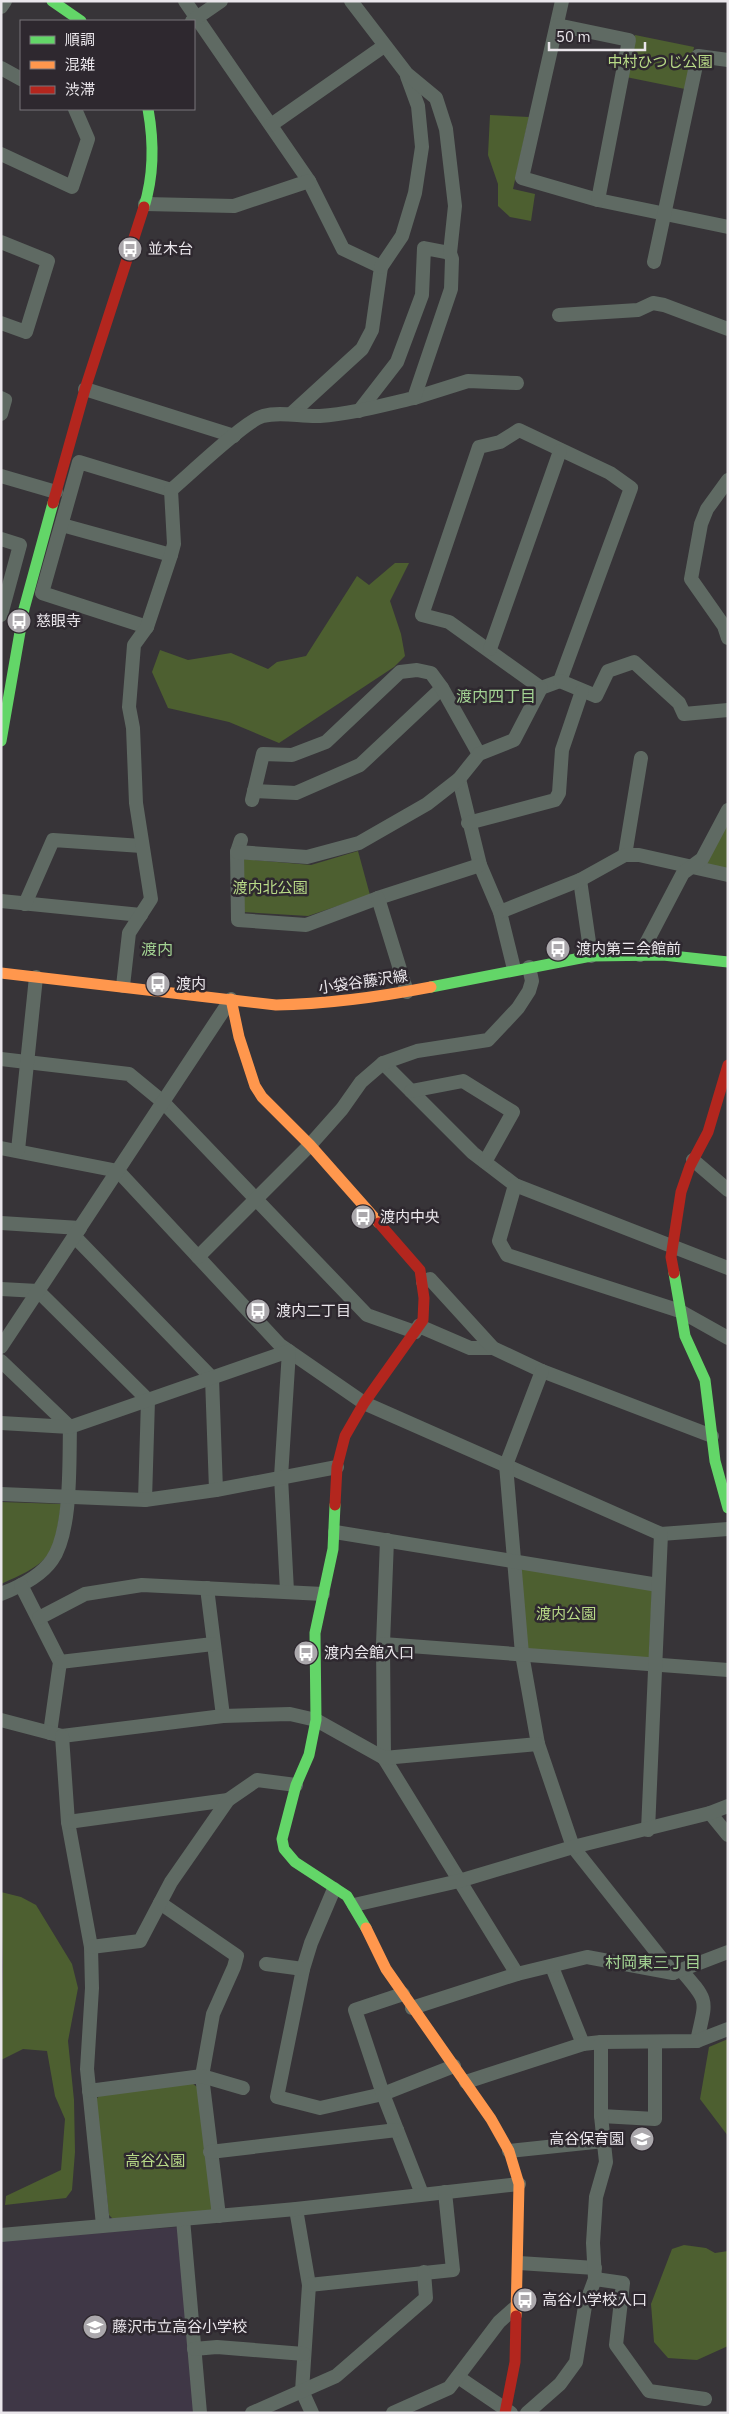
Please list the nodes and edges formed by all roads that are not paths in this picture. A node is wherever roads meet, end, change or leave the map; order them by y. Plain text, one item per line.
1 (5, 1) edge
2 (52, 1) edge
3 (185, 1) edge
4 (221, 1) edge
5 (351, 1) edge
6 (562, 1) edge
7 (1, 6) edge
8 (80, 20) edge
9 (194, 20) edge
10 (195, 21) edge
11 (557, 25) junction
12 (384, 46) junction
13 (728, 60) edge
14 (1, 68) edge
15 (407, 74) junction
16 (20, 78) edge
17 (75, 110) edge
18 (148, 110) edge
19 (271, 126) junction
20 (1, 154) edge
21 (310, 181) junction
22 (598, 200) junction
23 (145, 204) junction
24 (664, 213) junction
25 (728, 227) edge
26 (1, 242) edge
27 (450, 253) junction
28 (654, 262) dead end
29 (382, 267) junction
30 (559, 314) dead end
31 (1, 323) edge
32 (728, 329) edge
33 (517, 383) dead end
34 (85, 389) junction
35 (1, 398) edge
36 (414, 398) junction
37 (359, 411) junction
38 (1, 414) edge
39 (291, 414) junction
40 (234, 436) junction
41 (560, 450) junction
42 (1, 476) edge
43 (728, 480) edge
44 (171, 490) junction
45 (56, 492) junction
46 (62, 525) junction
47 (1, 539) edge
48 (171, 556) junction
49 (2, 610) edge
50 (147, 627) junction
51 (728, 638) edge
52 (490, 649) junction
53 (560, 681) junction
54 (442, 688) junction
55 (541, 688) junction
56 (582, 692) junction
57 (728, 710) edge
58 (1, 741) edge
59 (479, 754) junction
60 (641, 758) dead end
61 (459, 779) junction
62 (728, 810) edge
63 (468, 823) junction
64 (142, 846) junction
65 (625, 856) junction
66 (480, 865) junction
67 (692, 867) junction
68 (728, 876) edge
69 (580, 880) junction
70 (378, 898) junction
71 (1, 901) edge
72 (25, 904) junction
73 (500, 912) junction
74 (141, 915) junction
75 (640, 955) junction
76 (591, 956) junction
77 (728, 962) edge
78 (529, 967) junction
79 (514, 969) junction
80 (1, 973) edge
81 (36, 977) junction
82 (123, 986) junction
83 (407, 992) junction
84 (231, 999) junction
85 (1, 1059) edge
86 (27, 1062) junction
87 (383, 1063) junction
88 (727, 1067) edge
89 (411, 1092) junction
90 (163, 1102) junction
91 (310, 1145) junction
92 (1, 1148) edge
93 (18, 1150) junction
94 (693, 1160) junction
95 (485, 1162) junction
96 (118, 1171) junction
97 (515, 1185) junction
98 (728, 1190) edge
99 (256, 1200) junction
100 (1, 1223) edge
101 (77, 1232) junction
102 (671, 1245) junction
103 (198, 1257) junction
104 (728, 1268) edge
105 (423, 1282) junction
106 (1, 1290) edge
107 (38, 1292) junction
108 (680, 1311) junction
109 (417, 1329) junction
110 (728, 1338) edge
111 (1, 1347) edge
112 (493, 1348) junction
113 (289, 1352) junction
114 (1, 1360) edge
115 (542, 1371) junction
116 (212, 1378) junction
117 (148, 1400) junction
118 (364, 1403) junction
119 (1, 1423) edge
120 (70, 1427) junction
121 (712, 1436) junction
122 (722, 1463) edge
123 (506, 1465) junction
124 (337, 1467) junction
125 (281, 1477) junction
126 (216, 1490) junction
127 (1, 1494) edge
128 (68, 1498) junction
129 (145, 1500) junction
130 (728, 1508) edge
131 (728, 1529) edge
132 (336, 1532) junction
133 (661, 1534) junction
134 (387, 1540) junction
135 (513, 1559) junction
136 (22, 1585) junction
137 (658, 1585) junction
138 (207, 1588) junction
139 (287, 1591) junction
140 (1, 1594) edge
141 (323, 1594) junction
142 (39, 1618) junction
143 (213, 1644) junction
144 (383, 1644) junction
145 (522, 1654) junction
146 (60, 1662) junction
147 (655, 1666) junction
148 (728, 1670) edge
149 (223, 1716) junction
150 (1, 1720) edge
151 (316, 1720) junction
152 (56, 1734) junction
153 (538, 1744) junction
154 (384, 1758) junction
155 (296, 1785) junction
156 (228, 1800) junction
157 (728, 1806) edge
158 (710, 1813) junction
159 (68, 1822) junction
160 (648, 1830) junction
161 (728, 1835) edge
162 (573, 1847) junction
163 (459, 1881) junction
164 (334, 1888) junction
165 (160, 1903) junction
166 (354, 1905) junction
167 (91, 1947) junction
168 (728, 1952) edge
169 (266, 1964) dead end
170 (552, 1967) junction
171 (303, 1969) junction
172 (677, 1972) junction
173 (517, 1974) junction
174 (403, 1994) junction
175 (412, 2008) junction
176 (728, 2029) edge
177 (697, 2041) junction
178 (601, 2042) junction
179 (654, 2042) junction
180 (583, 2044) junction
181 (454, 2066) junction
182 (202, 2076) junction
183 (466, 2082) junction
184 (243, 2088) dead end
185 (89, 2091) junction
186 (383, 2094) junction
187 (601, 2116) junction
188 (397, 2130) junction
189 (604, 2141) junction
190 (509, 2151) junction
191 (210, 2152) junction
192 (519, 2184) junction
193 (445, 2192) junction
194 (422, 2194) junction
195 (296, 2209) junction
196 (219, 2216) junction
197 (183, 2219) junction
198 (103, 2226) junction
199 (1, 2235) edge
200 (519, 2263) junction
201 (424, 2272) junction
202 (595, 2273) junction
203 (309, 2286) junction
204 (517, 2306) junction
205 (194, 2350) junction
206 (304, 2354) junction
207 (458, 2377) junction
208 (302, 2391) junction
209 (705, 2399) dead end
210 (507, 2412) edge
211 (200, 2413) edge
212 (252, 2413) edge
213 (312, 2413) edge
214 (393, 2413) edge
215 (527, 2413) edge

1 - 7 street
2 - 8 street
3 - 9 street
4 - 9 street
5 - 12 street
6 - 11 street
10 - 19 street
11 - 22 street
11 - 22 street
12 - 15 street
12 - 19 street
13 - 24 street
14 - 16 street
15 - 27 street
15 - 29 street
17 - 20 street
18 - 23 street
19 - 21 street
21 - 23 street
21 - 29 street
22 - 24 street
23 - 34 street
24 - 25 street
24 - 28 street
26 - 31 street
27 - 36 street
27 - 37 street
29 - 39 street
30 - 32 street
33 - 36 street
34 - 40 street
34 - 45 street
35 - 38 street
36 - 37 street
37 - 39 street
39 - 40 street
40 - 44 street
41 - 52 street
41 - 52 street
41 - 53 street
42 - 45 street
43 - 51 street
44 - 46 street
44 - 48 street
45 - 58 street
46 - 48 street
46 - 50 street
47 - 49 street
48 - 50 street
50 - 64 street
52 - 55 street
53 - 55 street
53 - 56 street
54 - 54 street
54 - 59 street
55 - 59 street
56 - 57 street
56 - 63 street
59 - 61 street
60 - 65 street
61 - 63 street
61 - 70 street
62 - 67 street
63 - 66 street
64 - 72 street
64 - 74 street
65 - 67 street
65 - 69 street
66 - 70 street
66 - 73 street
67 - 68 street
67 - 75 street
69 - 73 street
69 - 76 street
70 - 83 street
71 - 72 street
72 - 74 street
73 - 79 street
74 - 82 street
75 - 76 street, 小袋谷藤沢線
75 - 77 street, 小袋谷藤沢線
76 - 78 street, 小袋谷藤沢線
78 - 79 street, 小袋谷藤沢線
78 - 87 street
79 - 83 street, 小袋谷藤沢線
80 - 81 street, 小袋谷藤沢線
81 - 82 street, 小袋谷藤沢線
81 - 86 street
82 - 84 street, 小袋谷藤沢線
83 - 84 street, 小袋谷藤沢線
84 - 90 street
84 - 91 street
85 - 86 street
86 - 90 street
86 - 93 street
87 - 89 street
87 - 91 street
88 - 94 street
89 - 95 street
89 - 95 street
90 - 96 street
90 - 99 street
91 - 99 street
91 - 105 street
92 - 93 street
93 - 96 street
94 - 98 street
94 - 102 street
95 - 97 street
96 - 101 street
96 - 103 street
97 - 102 street
97 - 108 street
99 - 103 street
99 - 109 street
100 - 101 street
101 - 107 street
101 - 116 street
102 - 104 street
102 - 108 street
103 - 113 street
105 - 109 street
105 - 112 street
106 - 107 street
107 - 111 street
107 - 117 street
108 - 110 street
108 - 121 street
109 - 112 street
109 - 118 street
112 - 115 street
113 - 116 street
113 - 118 street
113 - 125 street
114 - 120 street
115 - 121 street
115 - 123 street
116 - 117 street
116 - 126 street
117 - 120 street
117 - 129 street
118 - 123 street
118 - 124 street
119 - 120 street
120 - 128 street
121 - 122 street
122 - 130 street
123 - 133 street
123 - 135 street
124 - 125 street
124 - 132 street
125 - 126 street
125 - 139 street
126 - 129 street
127 - 128 street
128 - 129 street
128 - 136 street
131 - 133 street
132 - 134 street
132 - 141 street
133 - 137 street
134 - 135 street
134 - 144 street
135 - 137 street
135 - 145 street
136 - 140 street
136 - 142 street
137 - 147 street
138 - 139 street
138 - 142 street
138 - 143 street
139 - 141 street
141 - 151 street
142 - 146 street
143 - 146 street
143 - 149 street
144 - 145 street
144 - 154 street
145 - 147 street
145 - 153 street
146 - 152 street
147 - 148 street
147 - 160 street
149 - 151 street
149 - 152 street
150 - 152 street
151 - 154 street
151 - 155 street
152 - 159 street
153 - 154 street
153 - 162 street
154 - 163 street
155 - 156 street
155 - 164 street
156 - 159 street
156 - 165 street
157 - 158 street
158 - 160 street
158 - 161 street
159 - 167 street
160 - 162 street
162 - 163 street
162 - 172 street
163 - 166 street
163 - 173 street
164 - 166 street
164 - 171 street
165 - 167 street
165 - 182 street
166 - 174 street
167 - 185 street
168 - 172 street
169 - 171 street
170 - 172 street
170 - 173 street
170 - 180 street
171 - 186 street
172 - 177 street
173 - 175 street
174 - 175 street
174 - 186 street
175 - 181 street
176 - 177 street
177 - 179 street
178 - 179 street
178 - 180 street
178 - 187 street
179 - 187 street
180 - 183 street
181 - 183 street
181 - 186 street
182 - 184 street
182 - 185 street
182 - 191 street
183 - 190 street
185 - 198 street
186 - 188 street
187 - 189 street
188 - 191 street
188 - 194 street
189 - 190 street
189 - 202 street
190 - 192 street
191 - 196 street
192 - 193 street
192 - 200 street
193 - 194 street
193 - 201 street
194 - 195 street
195 - 196 street
195 - 203 street
196 - 197 street
197 - 198 street
197 - 205 street
198 - 199 street
200 - 202 street
200 - 204 street
201 - 203 street
201 - 208 street
202 - 209 street
202 - 215 street
203 - 206 street
204 - 207 street
204 - 210 street
205 - 206 street
205 - 211 street
206 - 208 street
207 - 210 street
207 - 214 street
208 - 212 street
208 - 213 street

